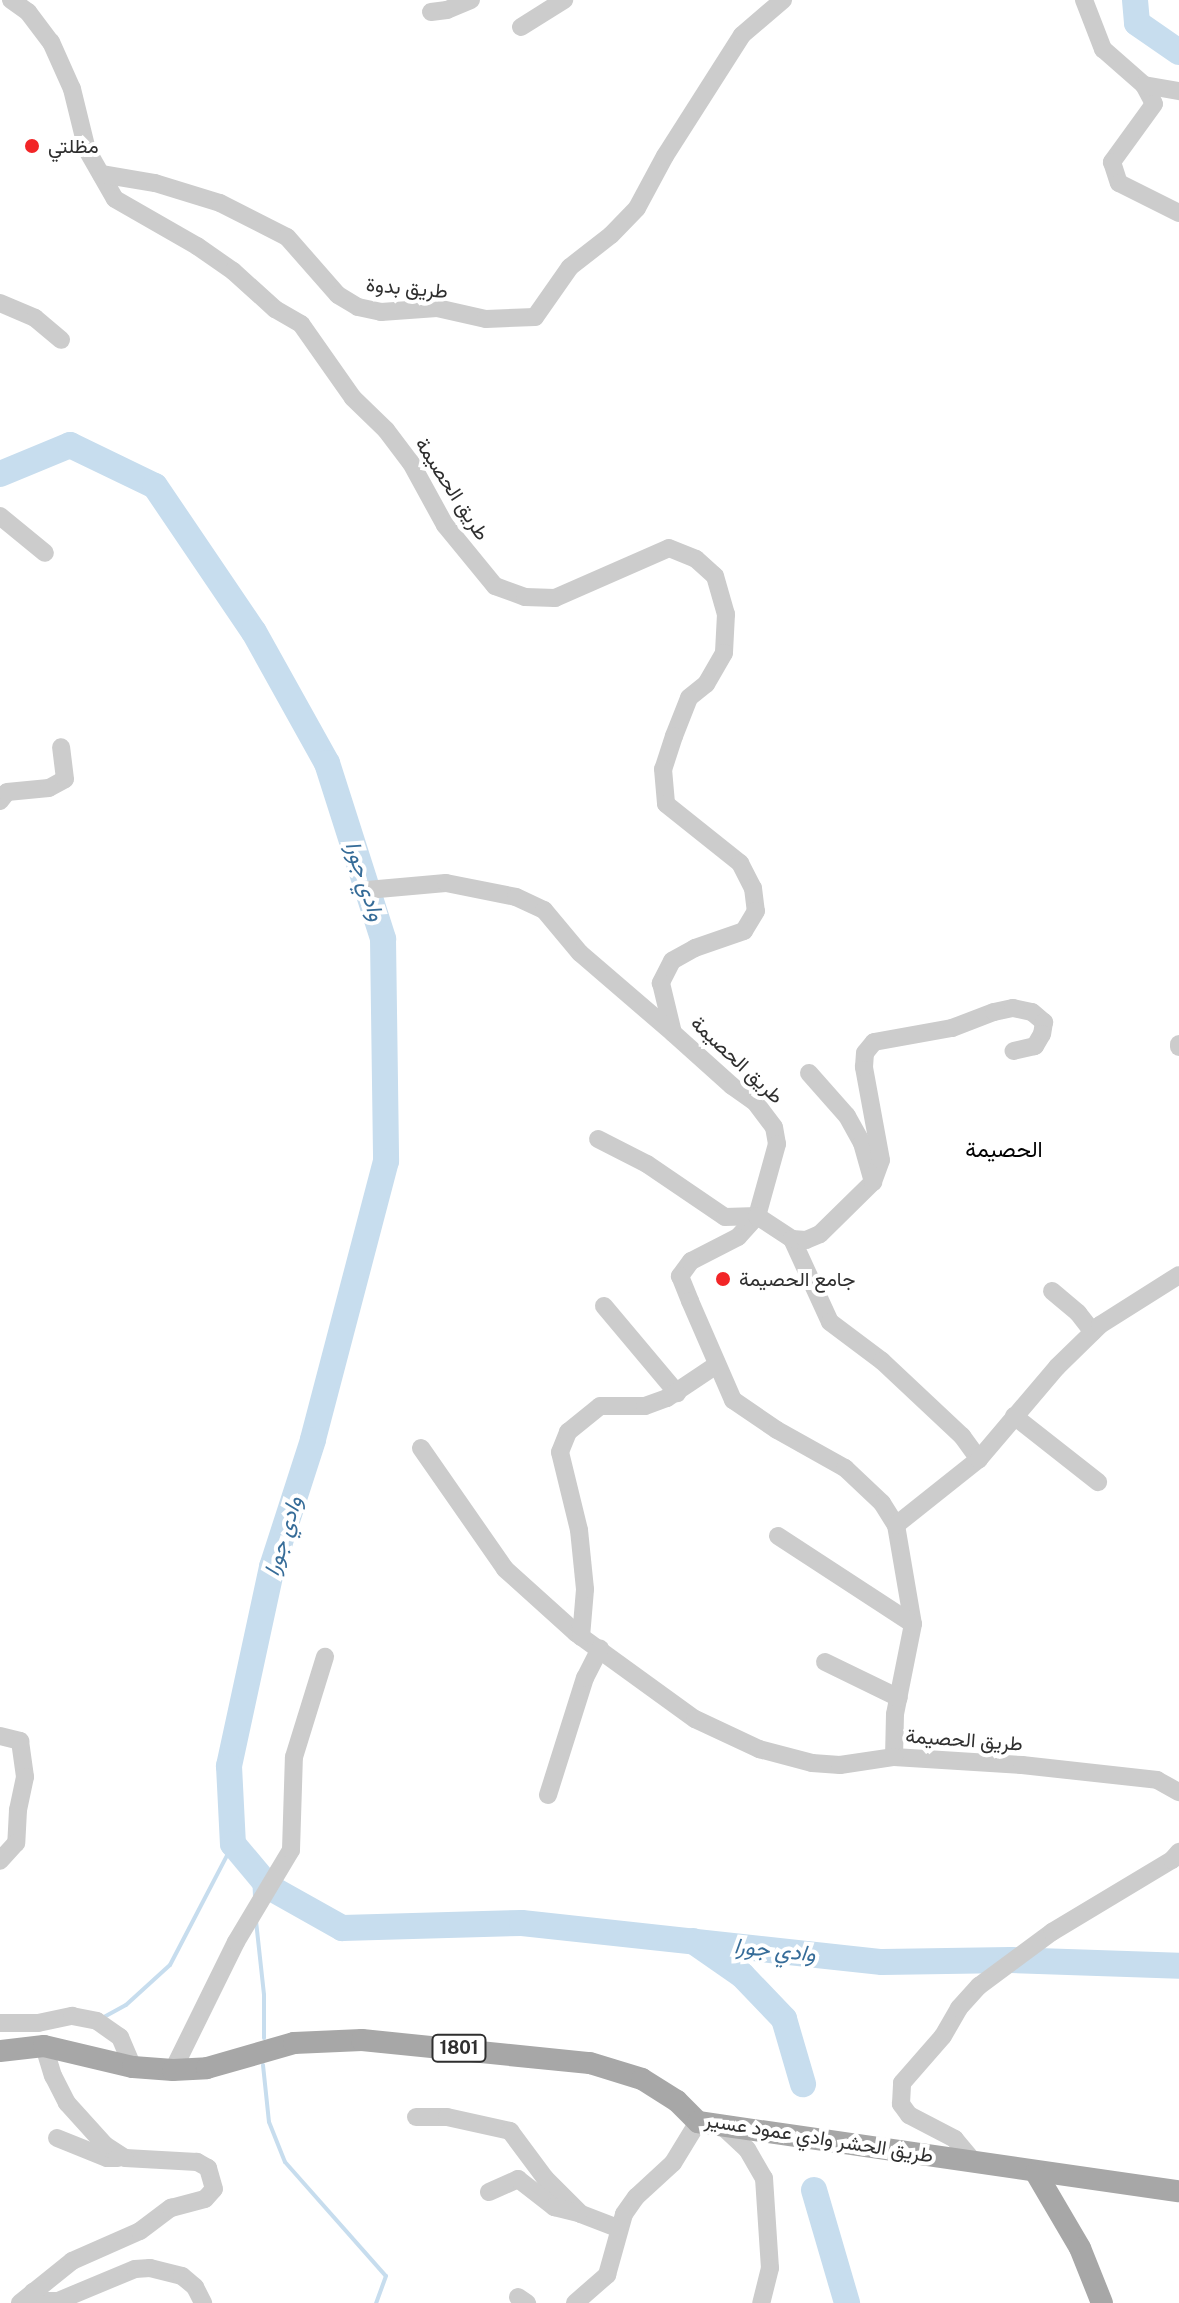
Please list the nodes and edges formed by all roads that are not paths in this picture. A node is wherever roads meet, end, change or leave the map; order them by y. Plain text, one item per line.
1 (11, 0) edge
2 (471, 0) edge
3 (564, 0) edge
4 (783, 0) edge
5 (1084, 0) edge
6 (431, 12) dead end
7 (521, 27) dead end
8 (1144, 85) junction
9 (1179, 91) edge
10 (101, 174) junction
11 (1179, 213) edge
12 (0, 303) edge
13 (61, 340) dead end
14 (0, 516) edge
15 (45, 553) dead end
16 (61, 747) dead end
17 (0, 801) edge
18 (367, 890) dead end
19 (673, 1033) junction
20 (1014, 1051) dead end
21 (809, 1073) dead end
22 (598, 1139) dead end
23 (873, 1182) junction
24 (757, 1216) junction
25 (792, 1239) junction
26 (1179, 1275) edge
27 (1052, 1291) dead end
28 (604, 1306) dead end
29 (1093, 1332) junction
30 (715, 1366) junction
31 (677, 1393) junction
32 (1014, 1416) junction
33 (421, 1448) dead end
34 (979, 1459) junction
35 (1098, 1482) dead end
36 (896, 1525) junction
37 (778, 1536) dead end
38 (913, 1624) junction
39 (581, 1637) junction
40 (600, 1649) junction
41 (325, 1657) dead end
42 (825, 1662) dead end
43 (899, 1698) junction
44 (0, 1736) edge
45 (894, 1757) junction
46 (1179, 1792) edge
47 (548, 1795) dead end
48 (1179, 1852) edge
49 (0, 1861) edge
50 (0, 2023) edge
51 (44, 2046) junction
52 (0, 2051) edge
53 (133, 2067) junction
54 (173, 2070) junction
55 (416, 2117) dead end
56 (698, 2122) junction
57 (723, 2127) junction
58 (57, 2138) dead end
59 (125, 2158) junction
60 (974, 2162) junction
61 (1036, 2173) junction
62 (1179, 2191) edge
63 (489, 2192) dead end
64 (581, 2214) junction
65 (617, 2228) junction
66 (27, 2299) edge
67 (203, 2303) edge
68 (575, 2303) edge
69 (761, 2303) edge
70 (1102, 2303) edge

1 - 10 street, طريق الحصيمة
2 - 6 street
3 - 7 street
4 - 10 street, طريق بدوة
5 - 8 street
8 - 9 street
8 - 11 street
10 - 19 street, طريق الحصيمة
12 - 13 street
14 - 15 street
16 - 17 street
18 - 19 street
19 - 24 street, طريق الحصيمة
20 - 23 street
21 - 23 street
22 - 24 street
23 - 25 street
24 - 25 street
24 - 30 street, طريق الحصيمة
25 - 34 street
26 - 29 street
27 - 29 street
28 - 31 street
29 - 32 street
30 - 31 street
30 - 36 street, طريق الحصيمة
31 - 39 street
32 - 34 street
32 - 35 street
33 - 39 street
34 - 36 street
36 - 38 street, طريق الحصيمة
37 - 38 street
38 - 43 street, طريق الحصيمة
39 - 40 street
40 - 45 street
40 - 47 street
41 - 54 street
42 - 43 street
43 - 45 street, طريق الحصيمة
44 - 49 street
45 - 46 street, طريق الحصيمة
48 - 60 street
50 - 53 street
51 - 52 main road, طريق الحشر وادي عمود عسير / 1801
51 - 53 main road, طريق الحشر وادي عمود عسير / 1801
51 - 59 street
53 - 54 main road, طريق الحشر وادي عمود عسير / 1801
54 - 56 main road, طريق الحشر وادي عمود عسير / 1801
55 - 64 street
56 - 57 main road, طريق الحشر وادي عمود عسير
56 - 65 street
57 - 60 main road, طريق الحشر وادي عمود عسير
57 - 69 street
58 - 59 street
59 - 66 street
60 - 61 main road, طريق الحشر وادي عمود عسير
61 - 62 main road, طريق الحشر وادي عمود عسير
61 - 70 main road
63 - 64 street
64 - 65 street
65 - 68 street
66 - 67 street

